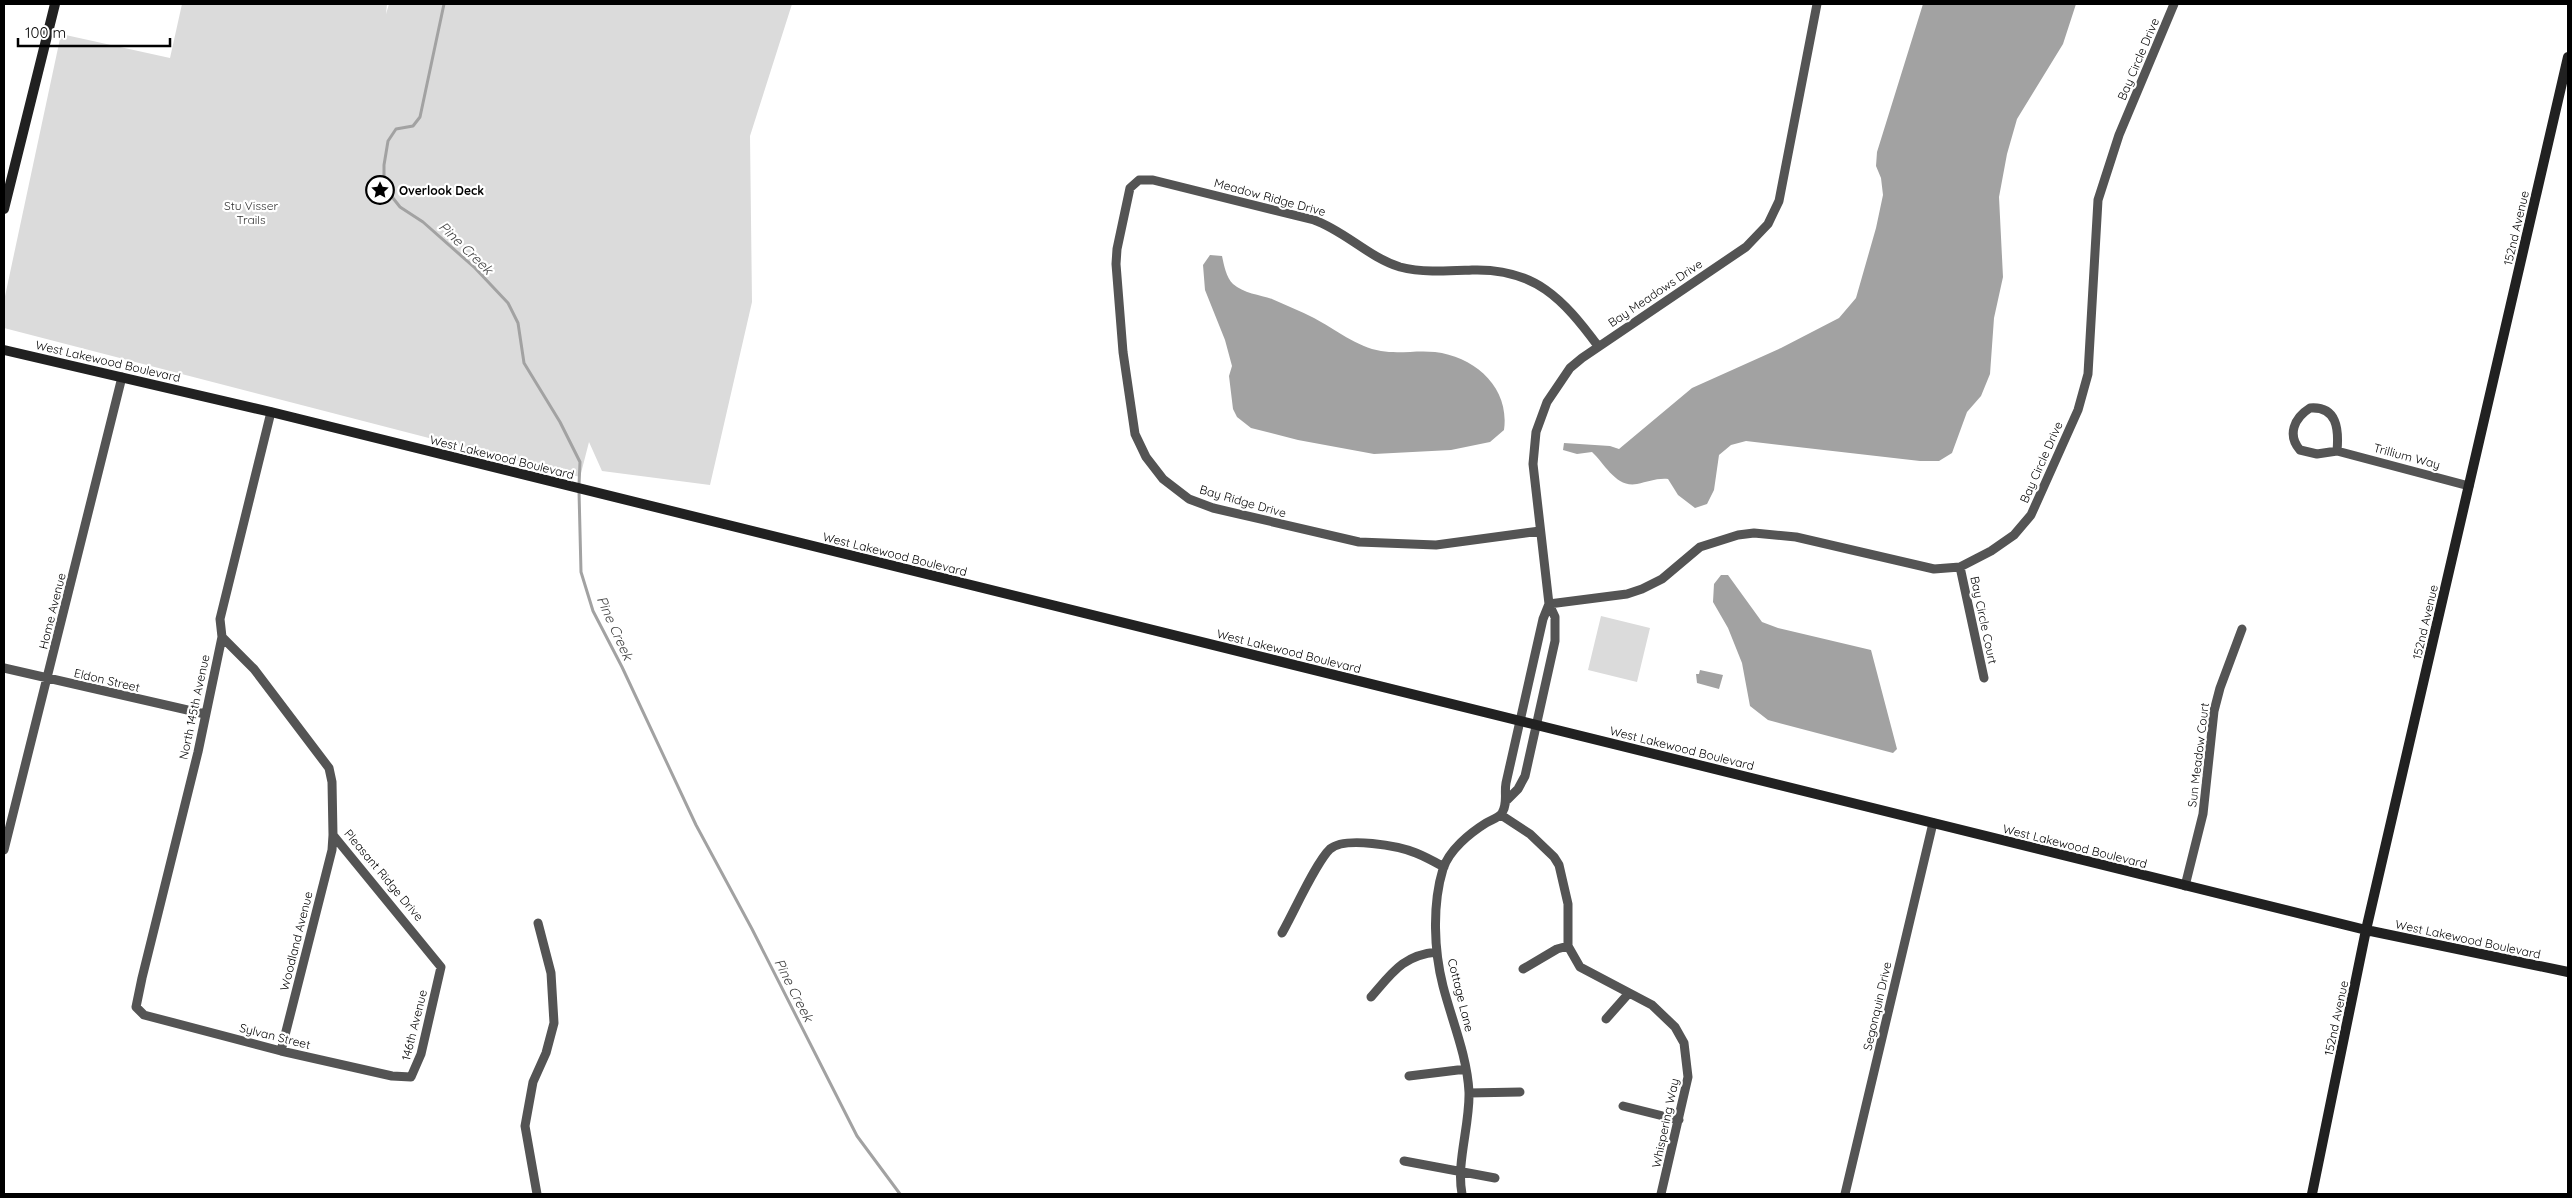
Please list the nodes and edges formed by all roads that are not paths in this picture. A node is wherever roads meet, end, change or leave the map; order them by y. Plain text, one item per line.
1 (55, 4) edge
2 (1817, 4) edge
3 (2174, 4) edge
4 (2568, 57) edge
5 (1136, 182) joint
6 (4, 209) edge
7 (1598, 346) junction
8 (4, 350) edge
9 (122, 377) junction
10 (271, 412) junction
11 (2338, 451) junction
12 (2469, 486) junction
13 (1540, 531) junction
14 (1960, 567) junction
15 (1549, 604) junction
16 (2242, 629) dead end
17 (222, 637) junction
18 (4, 668) edge
19 (1984, 678) dead end
20 (48, 679) junction
21 (205, 714) junction
22 (1521, 721) junction
23 (1537, 725) junction
24 (1507, 800) junction
25 (1501, 815) junction
26 (1933, 823) junction
27 (333, 836) junction
28 (4, 850) edge
29 (1444, 867) junction
30 (2186, 886) junction
31 (538, 923) dead end
32 (2366, 930) junction
33 (1282, 933) dead end
34 (1568, 946) junction
35 (1437, 952) junction
36 (1523, 969) dead end
37 (2568, 972) edge
38 (438, 978) joint
39 (1629, 993) junction
40 (1371, 997) dead end
41 (136, 1007) joint
42 (1606, 1019) dead end
43 (281, 1051) junction
44 (1466, 1070) junction
45 (1409, 1076) dead end
46 (411, 1077) joint
47 (1520, 1092) dead end
48 (1469, 1093) junction
49 (1623, 1106) dead end
50 (1679, 1120) junction
51 (1404, 1161) dead end
52 (1462, 1171) junction
53 (1495, 1178) dead end
54 (534, 1193) edge
55 (1462, 1194) edge
56 (1661, 1194) edge
57 (1845, 1194) edge
58 (2312, 1194) edge

1 - 6 street
2 - 7 street, Bay Meadows Drive
3 - 14 street, Bay Circle Drive
4 - 12 street, 152nd Avenue
5 - 7 street, Meadow Ridge Drive
5 - 13 street, Bay Ridge Drive
7 - 13 street, Bay Meadows Drive
8 - 9 street, West Lakewood Boulevard
9 - 10 street, West Lakewood Boulevard
9 - 20 street, Home Avenue
10 - 17 street, North 145th Avenue
10 - 22 street, West Lakewood Boulevard
11 - 11 street, Trillium Way
11 - 12 street, Trillium Way
12 - 32 street, 152nd Avenue
13 - 15 street, Bay Meadows Drive
14 - 15 street, Bay Circle Drive
14 - 19 street, Bay Circle Court
15 - 22 street, Bay Meadows Drive
15 - 23 street, Bay Meadows Drive
16 - 30 street, Sun Meadow Court
17 - 21 street, North 145th Avenue
17 - 27 street, Pleasant Ridge Drive
18 - 20 street, Eldon Street
20 - 21 street, Eldon Street
20 - 28 street, Home Avenue
21 - 41 street, North 145th Avenue
22 - 23 street, West Lakewood Boulevard
22 - 24 street
23 - 24 street
23 - 26 street, West Lakewood Boulevard
24 - 25 street
25 - 29 street, Cottage Lane
25 - 34 street
26 - 30 street, West Lakewood Boulevard
26 - 57 street, Segonquin Drive
27 - 38 street, Pleasant Ridge Drive
27 - 43 street, Woodland Avenue
29 - 33 street
29 - 35 street, Cottage Lane
30 - 32 street, West Lakewood Boulevard
31 - 54 street
32 - 37 street, West Lakewood Boulevard
32 - 58 street, 152nd Avenue
34 - 36 street
34 - 39 street, Whispering Way
35 - 40 street
35 - 44 street, Cottage Lane
38 - 46 street, 146th Avenue
39 - 42 street
39 - 50 street, Whispering Way
41 - 43 street, Sylvan Street
43 - 46 street, Sylvan Street
44 - 45 street
44 - 48 street, Cottage Lane
47 - 48 street
48 - 52 street, Cottage Lane
49 - 50 street
50 - 56 street, Whispering Way
51 - 52 street
52 - 53 street
52 - 55 street, Cottage Lane

